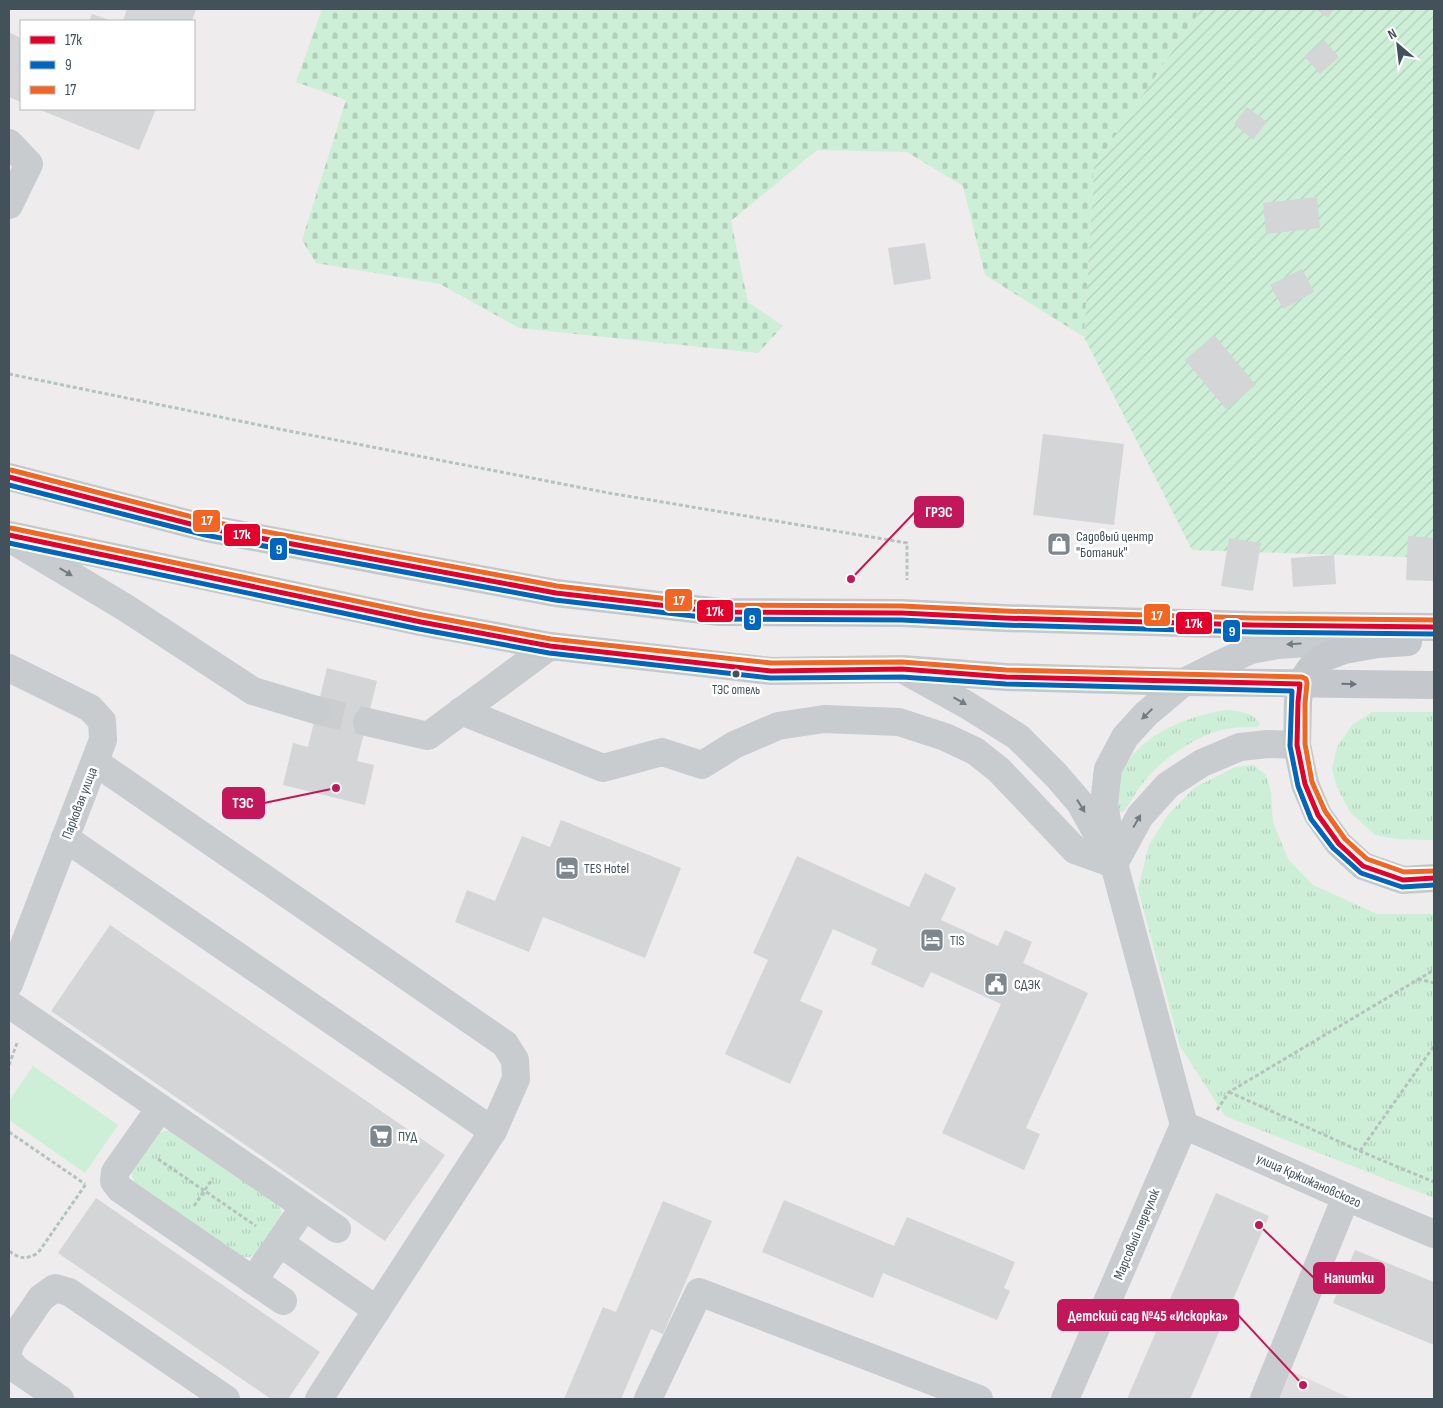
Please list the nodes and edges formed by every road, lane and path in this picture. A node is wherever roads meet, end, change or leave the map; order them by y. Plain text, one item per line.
1 (9, 143) edge
2 (9, 205) edge
3 (9, 374) edge
4 (9, 477) edge
5 (9, 537) edge
6 (906, 580) dead end
7 (1434, 627) edge
8 (1434, 641) edge
9 (1378, 644) junction
10 (550, 646) junction
11 (9, 668) edge
12 (902, 669) junction
13 (1184, 682) junction
14 (1300, 684) junction
15 (1434, 685) edge
16 (316, 710) tunnel mouth
17 (461, 711) junction
18 (367, 722) tunnel mouth
19 (1297, 745) junction
20 (95, 762) junction
21 (65, 838) junction
22 (1114, 864) junction
23 (1434, 878) edge
24 (1434, 970) edge
25 (1418, 979) junction
26 (1434, 983) edge
27 (9, 984) edge
28 (9, 1004) edge
29 (1434, 1046) edge
30 (1229, 1092) junction
31 (160, 1108) junction
32 (1192, 1129) junction
33 (493, 1131) junction
34 (9, 1132) edge
35 (135, 1143) junction
36 (1360, 1151) junction
37 (229, 1155) junction
38 (91, 1176) dead end
39 (1434, 1182) edge
40 (85, 1184) junction
41 (204, 1191) junction
42 (1346, 1197) junction
43 (304, 1207) junction
44 (178, 1229) junction
45 (337, 1229) dead end
46 (1434, 1234) edge
47 (285, 1246) junction
48 (9, 1251) edge
49 (254, 1281) junction
50 (283, 1301) dead end
51 (377, 1310) junction
52 (9, 1348) edge
53 (9, 1360) edge
54 (60, 1399) edge
55 (226, 1399) edge
56 (319, 1399) edge
57 (648, 1399) edge
58 (979, 1399) edge
59 (1065, 1399) edge
60 (1264, 1399) edge

1 - 2 street
3 - 6 path
4 - 7 main road
5 - 10 main road
5 -> 16 street
8 - 9 main road
9 -> 13 street
9 - 14 main road
10 - 12 main road
10 - 17 street
11 - 20 street, Парковая улица
12 - 13 main road
12 -> 22 street
13 - 14 main road
13 -> 22 street
14 -> 15 main road
14 - 19 main road
17 - 18 street
17 - 22 street
22 -> 19 street
19 - 23 main road
20 - 21 street, Парковая улица
20 - 33 street
21 - 27 street, Парковая улица
21 - 33 street
22 - 32 street
24 - 25 path
25 - 26 path
25 - 30 path
28 - 31 street
29 - 36 path
30 - 32 path
30 - 36 path
31 - 35 street
31 - 37 street
32 - 42 street, улица Кржижановского
32 - 59 street, Марсовый переулок
33 - 51 street
34 - 40 path
35 - 41 path
35 - 44 street
36 - 39 path
37 - 41 path
37 - 43 street
38 - 40 path
40 - 48 path
41 - 44 path
41 - 47 path
42 - 46 street, улица Кржижановского
42 - 60 street
43 - 45 street
43 - 47 street
44 - 49 street
47 - 49 street
47 - 51 street
49 - 50 street
51 - 56 street
52 - 55 street
53 - 54 street
57 - 58 street

